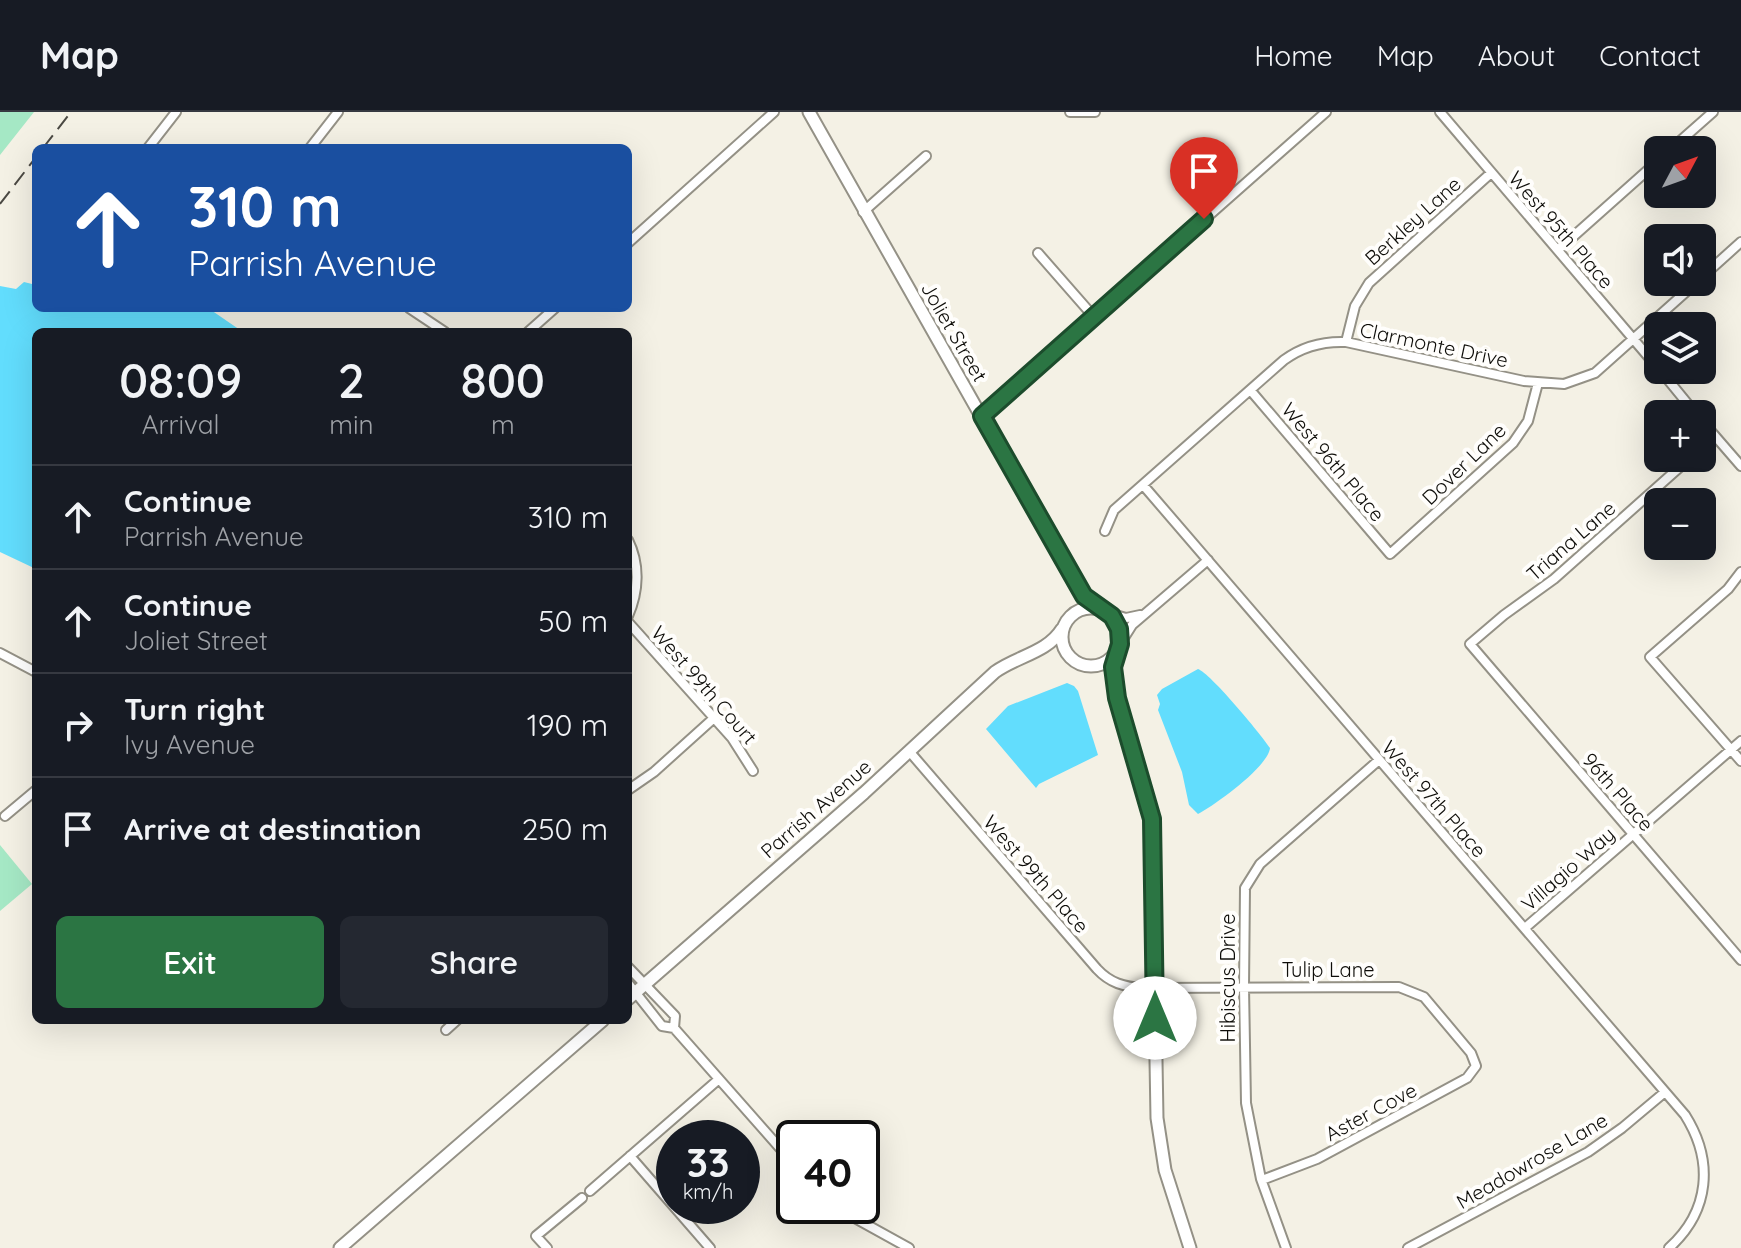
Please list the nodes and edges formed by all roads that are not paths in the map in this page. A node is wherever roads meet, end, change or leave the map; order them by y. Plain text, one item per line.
1 (176, 112) edge
2 (338, 112) edge
3 (774, 112) edge
4 (809, 112) edge
5 (1070, 112) edge
6 (1095, 112) edge
7 (1326, 112) edge
8 (1440, 112) edge
9 (1713, 112) edge
10 (1686, 136) edge
11 (152, 144) edge
12 (313, 144) edge
13 (926, 156) dead end
14 (1491, 173) junction
15 (1644, 173) edge
16 (863, 212) junction
17 (632, 239) edge
18 (1741, 242) edge
19 (1558, 250) junction
20 (1038, 253) dead end
21 (1716, 264) edge
22 (1681, 296) edge
23 (415, 312) edge
24 (550, 312) edge
25 (1094, 317) junction
26 (439, 328) edge
27 (532, 328) edge
28 (1633, 339) junction
29 (1346, 342) junction
30 (1644, 352) edge
31 (1538, 383) junction
32 (1671, 384) edge
33 (1251, 391) junction
34 (1684, 400) edge
35 (982, 416) junction
36 (1716, 437) edge
37 (1741, 466) edge
38 (1674, 472) edge
39 (1143, 485) junction
40 (1105, 531) dead end
41 (632, 552) edge
42 (1390, 554) joint
43 (1208, 560) junction
44 (1068, 570) junction
45 (1741, 572) edge
46 (632, 603) edge
47 (1104, 611) junction
48 (1145, 613) junction
49 (1069, 616) junction
50 (632, 624) edge
51 (1062, 629) junction
52 (1470, 644) joint
53 (1117, 649) junction
54 (0, 653) edge
55 (1032, 653) junction
56 (1073, 660) junction
57 (1085, 666) junction
58 (32, 670) edge
59 (1117, 698) junction
60 (714, 718) junction
61 (1741, 741) edge
62 (1731, 750) junction
63 (909, 751) junction
64 (1379, 760) junction
65 (1741, 761) edge
66 (753, 771) dead end
67 (632, 787) edge
68 (32, 793) edge
69 (5, 816) dead end
70 (1633, 834) junction
71 (1525, 928) junction
72 (1741, 960) edge
73 (1244, 987) junction
74 (1156, 988) junction
75 (634, 990) edge
76 (453, 1024) edge
77 (598, 1024) edge
78 (674, 1028) junction
79 (446, 1030) dead end
80 (1471, 1053) joint
81 (719, 1079) junction
82 (1665, 1092) junction
83 (776, 1144) edge
84 (630, 1156) junction
85 (1262, 1180) junction
86 (866, 1224) edge
87 (340, 1248) edge
88 (547, 1248) edge
89 (710, 1248) edge
90 (909, 1248) edge
91 (1190, 1248) edge
92 (1286, 1248) edge
93 (1408, 1248) edge
94 (1669, 1248) edge

1 - 11 street
2 - 12 street
3 - 17 street
4 - 16 street, Joliet Street
5 - 6 street
7 - 25 street
8 - 14 street, West 95th Place
9 - 10 street
13 - 16 street
14 - 19 street, West 95th Place
14 - 29 street, Berkley Lane
15 - 19 street
16 - 35 street, Joliet Street
18 - 21 street
19 - 28 street, West 95th Place
20 - 25 street
22 - 28 street, Clarmonte Drive
23 - 26 street
24 - 27 street
25 - 35 street
28 - 30 street, West 95th Place
28 - 31 street, Clarmonte Drive
29 - 31 street, Clarmonte Drive
29 - 33 street, Clarmonte Drive
31 - 42 street, Dover Lane
32 - 34 street, West 95th Place
33 - 39 street, Clarmonte Drive
33 - 42 street, West 96th Place
35 - 44 street, Joliet Street
36 - 37 street
38 - 52 street, Triana Lane
39 - 40 street, Clarmonte Drive
39 - 43 street, West 97th Place
41 - 46 street
43 - 48 street
43 - 64 street, West 97th Place
44 - 47 street, Joliet Street
44 - 49 street, Joliet Street
45 - 62 street
47 - 48 street
47 - 49 street
47 - 53 street
48 - 53 street
49 - 51 street, Parrish Avenue
50 - 60 street, West 99th Court
51 - 55 street, Parrish Avenue
51 - 56 street
52 - 70 street, 96th Place
53 - 57 street
53 - 59 street
54 - 58 street
55 - 56 street
55 - 63 street, Parrish Avenue
56 - 57 street
57 - 59 street
59 - 74 street
60 - 66 street, West 99th Court
60 - 67 street
61 - 62 street, Villagio Way
62 - 65 street
62 - 70 street, Villagio Way
63 - 74 street, West 99th Place
63 - 75 street, Parrish Avenue
64 - 71 street, West 97th Place
64 - 73 street, Hibiscus Drive
68 - 69 street
70 - 71 street, Villagio Way
70 - 72 street, 96th Place
71 - 82 street, West 97th Place
73 - 74 street, Tulip Lane
73 - 80 street, Tulip Lane
73 - 85 street, Hibiscus Drive
74 - 91 street
75 - 78 street
75 - 78 street
76 - 79 street
77 - 87 street
78 - 81 street
80 - 85 street, Aster Cove
81 - 83 street
81 - 84 street
82 - 93 street, Meadowrose Lane
82 - 94 street, West 97th Place
84 - 88 street
84 - 89 street
85 - 92 street, Hibiscus Drive
86 - 90 street

